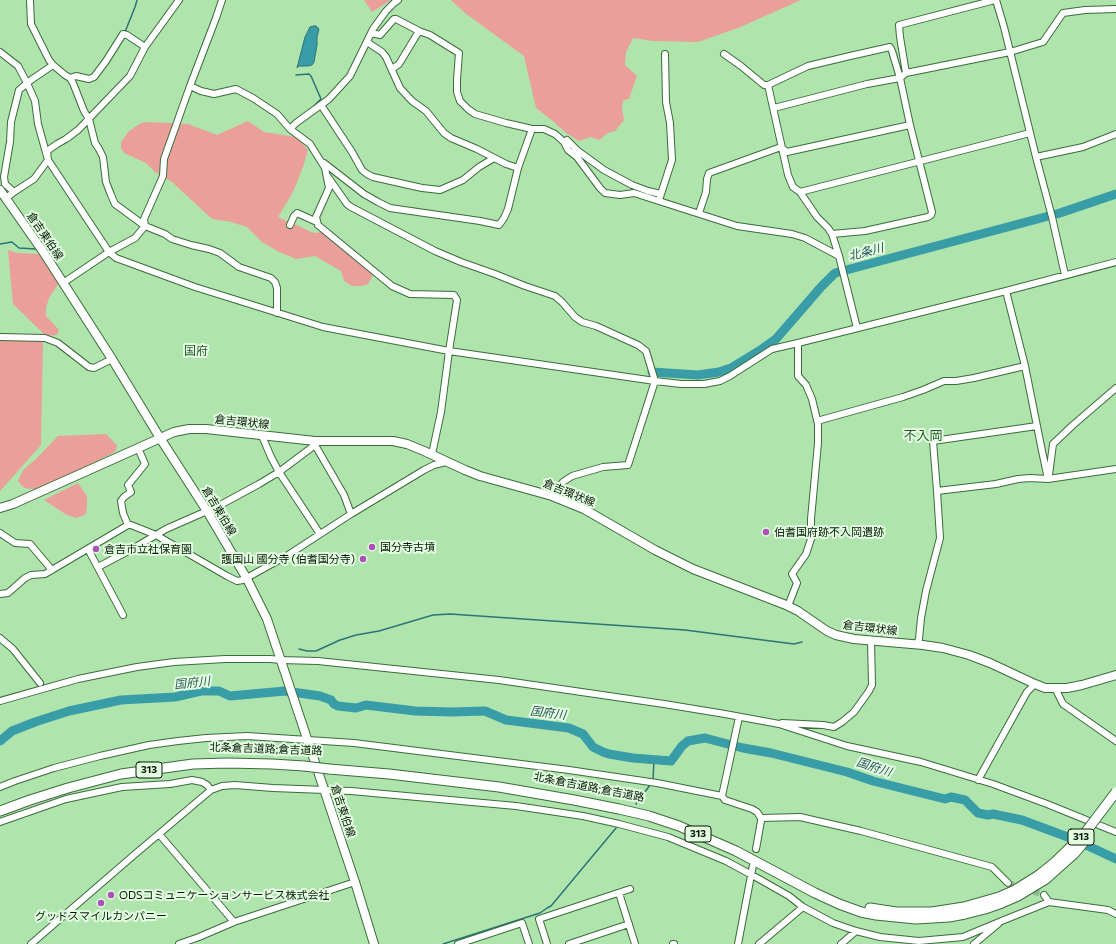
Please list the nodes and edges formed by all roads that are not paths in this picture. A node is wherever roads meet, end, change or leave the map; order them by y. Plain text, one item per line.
1 (30, 0) edge
2 (178, 0) edge
3 (222, 0) edge
4 (398, 0) edge
5 (995, 0) edge
6 (1116, 9) edge
7 (419, 31) junction
8 (372, 33) junction
9 (367, 42) junction
10 (145, 47) junction
11 (0, 52) edge
12 (1010, 52) junction
13 (664, 54) dead end
14 (724, 54) dead end
15 (53, 65) junction
16 (392, 68) junction
17 (906, 73) junction
18 (70, 78) junction
19 (900, 78) junction
20 (27, 83) junction
21 (768, 84) junction
22 (190, 86) junction
23 (321, 105) junction
24 (774, 108) junction
25 (88, 119) junction
26 (910, 125) junction
27 (290, 129) junction
28 (532, 129) junction
29 (1030, 133) junction
30 (1116, 134) edge
31 (567, 140) dead end
32 (781, 147) junction
33 (1036, 157) junction
34 (494, 158) junction
35 (48, 160) junction
36 (321, 161) junction
37 (919, 161) junction
38 (518, 168) junction
39 (328, 177) junction
40 (14, 192) junction
41 (800, 192) junction
42 (2, 194) edge
43 (660, 198) junction
44 (699, 213) junction
45 (317, 222) junction
46 (290, 225) dead end
47 (145, 226) junction
48 (832, 234) junction
49 (109, 252) junction
50 (839, 256) junction
51 (1116, 262) edge
52 (1065, 275) junction
53 (63, 283) junction
54 (1006, 290) junction
55 (277, 313) junction
56 (857, 328) junction
57 (0, 337) edge
58 (798, 343) junction
59 (449, 351) junction
60 (112, 359) junction
61 (1025, 366) junction
62 (655, 381) junction
63 (1116, 388) edge
64 (817, 421) junction
65 (1037, 426) junction
66 (262, 436) junction
67 (160, 438) junction
68 (315, 443) junction
69 (138, 448) junction
70 (432, 454) junction
71 (446, 462) junction
72 (1116, 469) edge
73 (279, 472) junction
74 (1048, 479) junction
75 (937, 491) junction
76 (552, 496) junction
77 (0, 508) edge
78 (207, 511) junction
79 (351, 514) junction
80 (128, 525) junction
81 (320, 534) junction
82 (156, 535) junction
83 (1, 536) edge
84 (88, 549) junction
85 (98, 567) junction
86 (52, 570) junction
87 (247, 579) junction
88 (0, 594) edge
89 (788, 606) junction
90 (123, 615) dead end
91 (0, 638) edge
92 (871, 641) junction
93 (917, 645) junction
94 (282, 664) junction
95 (1116, 675) edge
96 (40, 683) dead end
97 (1035, 684) junction
98 (1055, 688) junction
99 (0, 701) edge
100 (739, 717) junction
101 (779, 724) junction
102 (308, 739) junction
103 (1116, 741) edge
104 (304, 764) junction
105 (978, 780) junction
106 (0, 787) edge
107 (212, 790) junction
108 (324, 790) junction
109 (1116, 792) edge
110 (722, 794) junction
111 (1116, 802) edge
112 (0, 806) edge
113 (0, 811) edge
114 (761, 818) junction
115 (0, 822) edge
116 (1116, 832) edge
117 (159, 834) junction
118 (756, 849) dead end
119 (753, 864) dead end
120 (752, 875) junction
121 (1043, 877) junction
122 (355, 882) junction
123 (1008, 883) tunnel mouth
124 (630, 889) dead end
125 (619, 893) junction
126 (1044, 895) tunnel mouth
127 (1049, 902) junction
128 (803, 906) junction
129 (1116, 914) edge
130 (1004, 920) junction
131 (234, 922) junction
132 (629, 924) junction
133 (856, 931) junction
134 (32, 944) edge
135 (179, 944) edge
136 (374, 944) edge
137 (458, 944) edge
138 (529, 944) edge
139 (547, 944) edge
140 (568, 944) edge
141 (635, 944) edge
142 (738, 944) edge
143 (759, 944) edge
144 (841, 944) edge
145 (974, 944) edge

1 - 15 street
2 - 10 street
3 - 22 street
4 - 8 street
5 - 12 street
5 - 17 street
6 - 12 street
7 - 8 street
7 - 16 street
7 - 28 street
8 - 9 street
9 - 16 street
9 - 23 street
10 - 18 street
10 - 25 street
11 - 20 street
12 - 17 street
12 - 29 street
13 - 43 street
14 - 21 street
15 - 18 street
15 - 20 street
16 - 34 street
17 - 19 street
18 - 25 street
19 - 21 street
19 - 24 street
19 - 26 street
20 - 35 street
20 - 40 street
21 - 24 street
22 - 27 street
22 - 47 street
23 - 27 street
23 - 34 street
24 - 32 street
25 - 35 street
25 - 47 street
26 - 32 street
26 - 37 street
27 - 36 street
28 - 38 street
28 - 43 street
29 - 33 street
29 - 37 street
30 - 33 street
31 - 43 street
32 - 41 street
32 - 44 street
33 - 52 street
34 - 38 street
35 - 40 street
35 - 49 street
36 - 38 street
36 - 39 street
37 - 41 street
37 - 48 street
39 - 45 street
39 - 62 street
40 - 42 street
41 - 48 street
42 - 53 main road, 倉吉東伯線
43 - 44 street
44 - 50 street
45 - 46 street
45 - 59 street
47 - 49 street
47 - 55 street
48 - 50 street
49 - 53 street
49 - 55 street
50 - 56 street
51 - 52 street
52 - 54 street
53 - 60 main road, 倉吉東伯線
54 - 56 street
54 - 61 street
55 - 59 street
56 - 58 street
57 - 60 street
58 - 62 street
58 - 64 street
59 - 62 street
59 - 70 street
60 - 67 main road, 倉吉東伯線
61 - 64 street
61 - 65 street
62 - 76 street
63 - 74 street
64 - 89 street
65 - 74 street
65 - 75 street
66 - 67 main road, 倉吉環状線
66 - 68 main road, 倉吉環状線
66 - 73 street
67 - 69 main road, 倉吉環状線
67 - 78 main road, 倉吉東伯線
68 - 70 main road, 倉吉環状線
68 - 73 street
68 - 79 street
69 - 77 main road, 倉吉環状線
69 - 80 street
70 - 71 main road, 倉吉環状線
71 - 76 main road, 倉吉環状線
71 - 79 street
72 - 74 street
73 - 78 street
73 - 81 street
74 - 75 street
75 - 93 street
76 - 89 main road, 倉吉環状線
78 - 82 street
78 - 87 main road, 倉吉東伯線
79 - 81 street
80 - 82 street
80 - 84 street
81 - 87 street
82 - 85 street
82 - 87 street
83 - 86 street
84 - 85 street
84 - 86 street
85 - 90 street
86 - 88 street
87 - 94 main road, 倉吉東伯線
89 - 92 main road, 倉吉環状線
91 - 96 street
92 - 93 main road, 倉吉環状線
92 - 101 street
93 - 97 main road, 倉吉環状線
94 - 99 street
94 - 100 street
94 - 102 main road, 倉吉東伯線
95 - 98 main road, 倉吉環状線
97 - 98 main road, 倉吉環状線
97 - 105 street
98 - 103 street
100 - 101 street
100 - 110 street
101 - 105 street
102 - 106 street
102 - 108 main road, 倉吉東伯線
102 - 110 street
104 - 112 highway, 北条倉吉道路;倉吉道路 / 313
104 - 113 highway, 北条倉吉道路;倉吉道路 / 313
104 - 121 highway, 北条倉吉道路;倉吉道路 / 313, bridge
105 - 116 street
107 - 108 street
107 - 115 street
107 - 117 street
108 - 120 street
108 - 122 main road, 倉吉東伯線
109 - 121 highway, 北条倉吉道路;倉吉道路 / 313, bridge
110 - 114 street
111 - 121 highway, 北条倉吉道路;倉吉道路 / 313, bridge
114 - 118 street
114 - 123 street
117 - 131 street
117 - 134 street
119 - 120 street
120 - 128 street
120 - 142 street
122 - 131 street
122 - 136 main road, 倉吉東伯線
124 - 125 street
125 - 132 street
125 - 139 street
126 - 127 street
127 - 129 street
127 - 130 street
128 - 133 street
128 - 143 street
130 - 133 street
130 - 145 street
131 - 135 street
132 - 140 street
132 - 141 street
133 - 144 street
137 - 138 street

